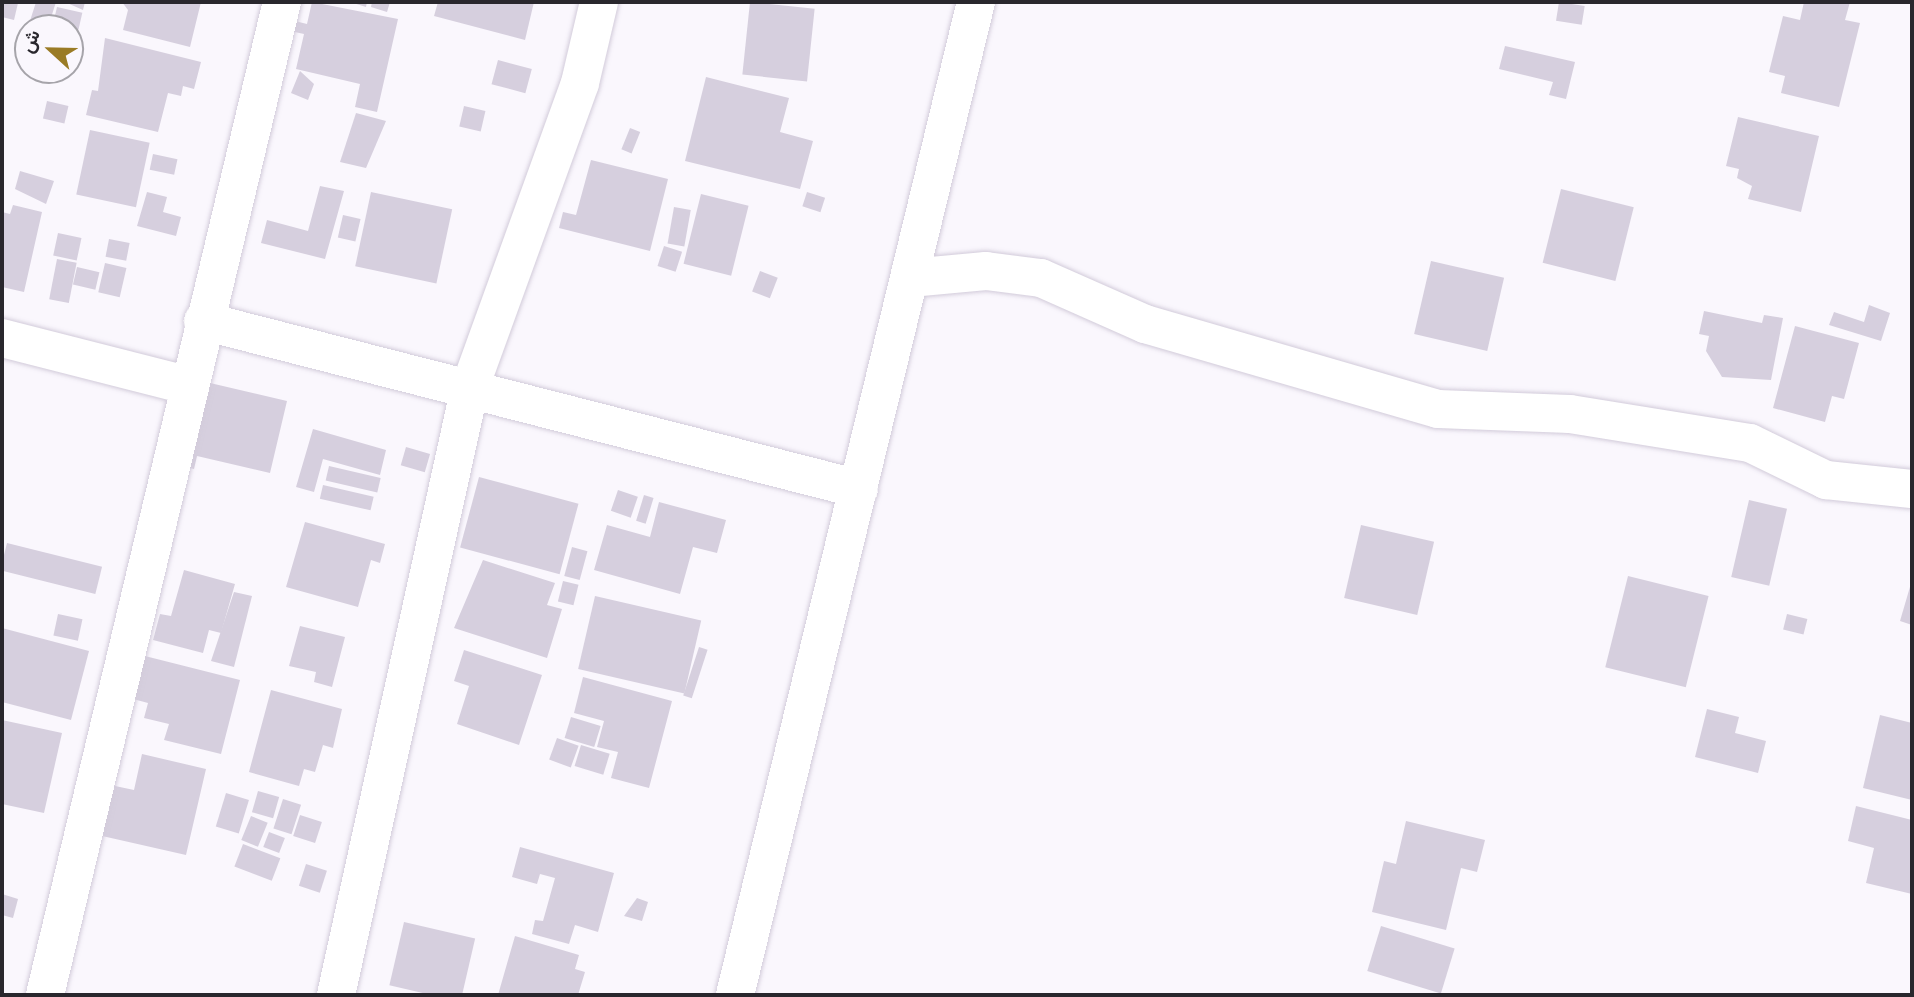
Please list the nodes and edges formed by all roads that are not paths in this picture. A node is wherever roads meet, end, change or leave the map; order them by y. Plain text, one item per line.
1 (282, 2) edge
2 (599, 2) edge
3 (976, 2) edge
4 (910, 278) junction
5 (203, 321) junction
6 (2, 338) edge
7 (187, 385) junction
8 (470, 387) junction
9 (859, 489) junction
10 (1912, 489) edge
11 (45, 995) edge
12 (336, 995) edge
13 (735, 995) edge

1 - 5 street
2 - 8 street
3 - 4 street
4 - 9 street
4 - 10 street
5 - 7 street
5 - 8 street
6 - 7 street
7 - 11 street
8 - 9 street
8 - 12 street
9 - 13 street

